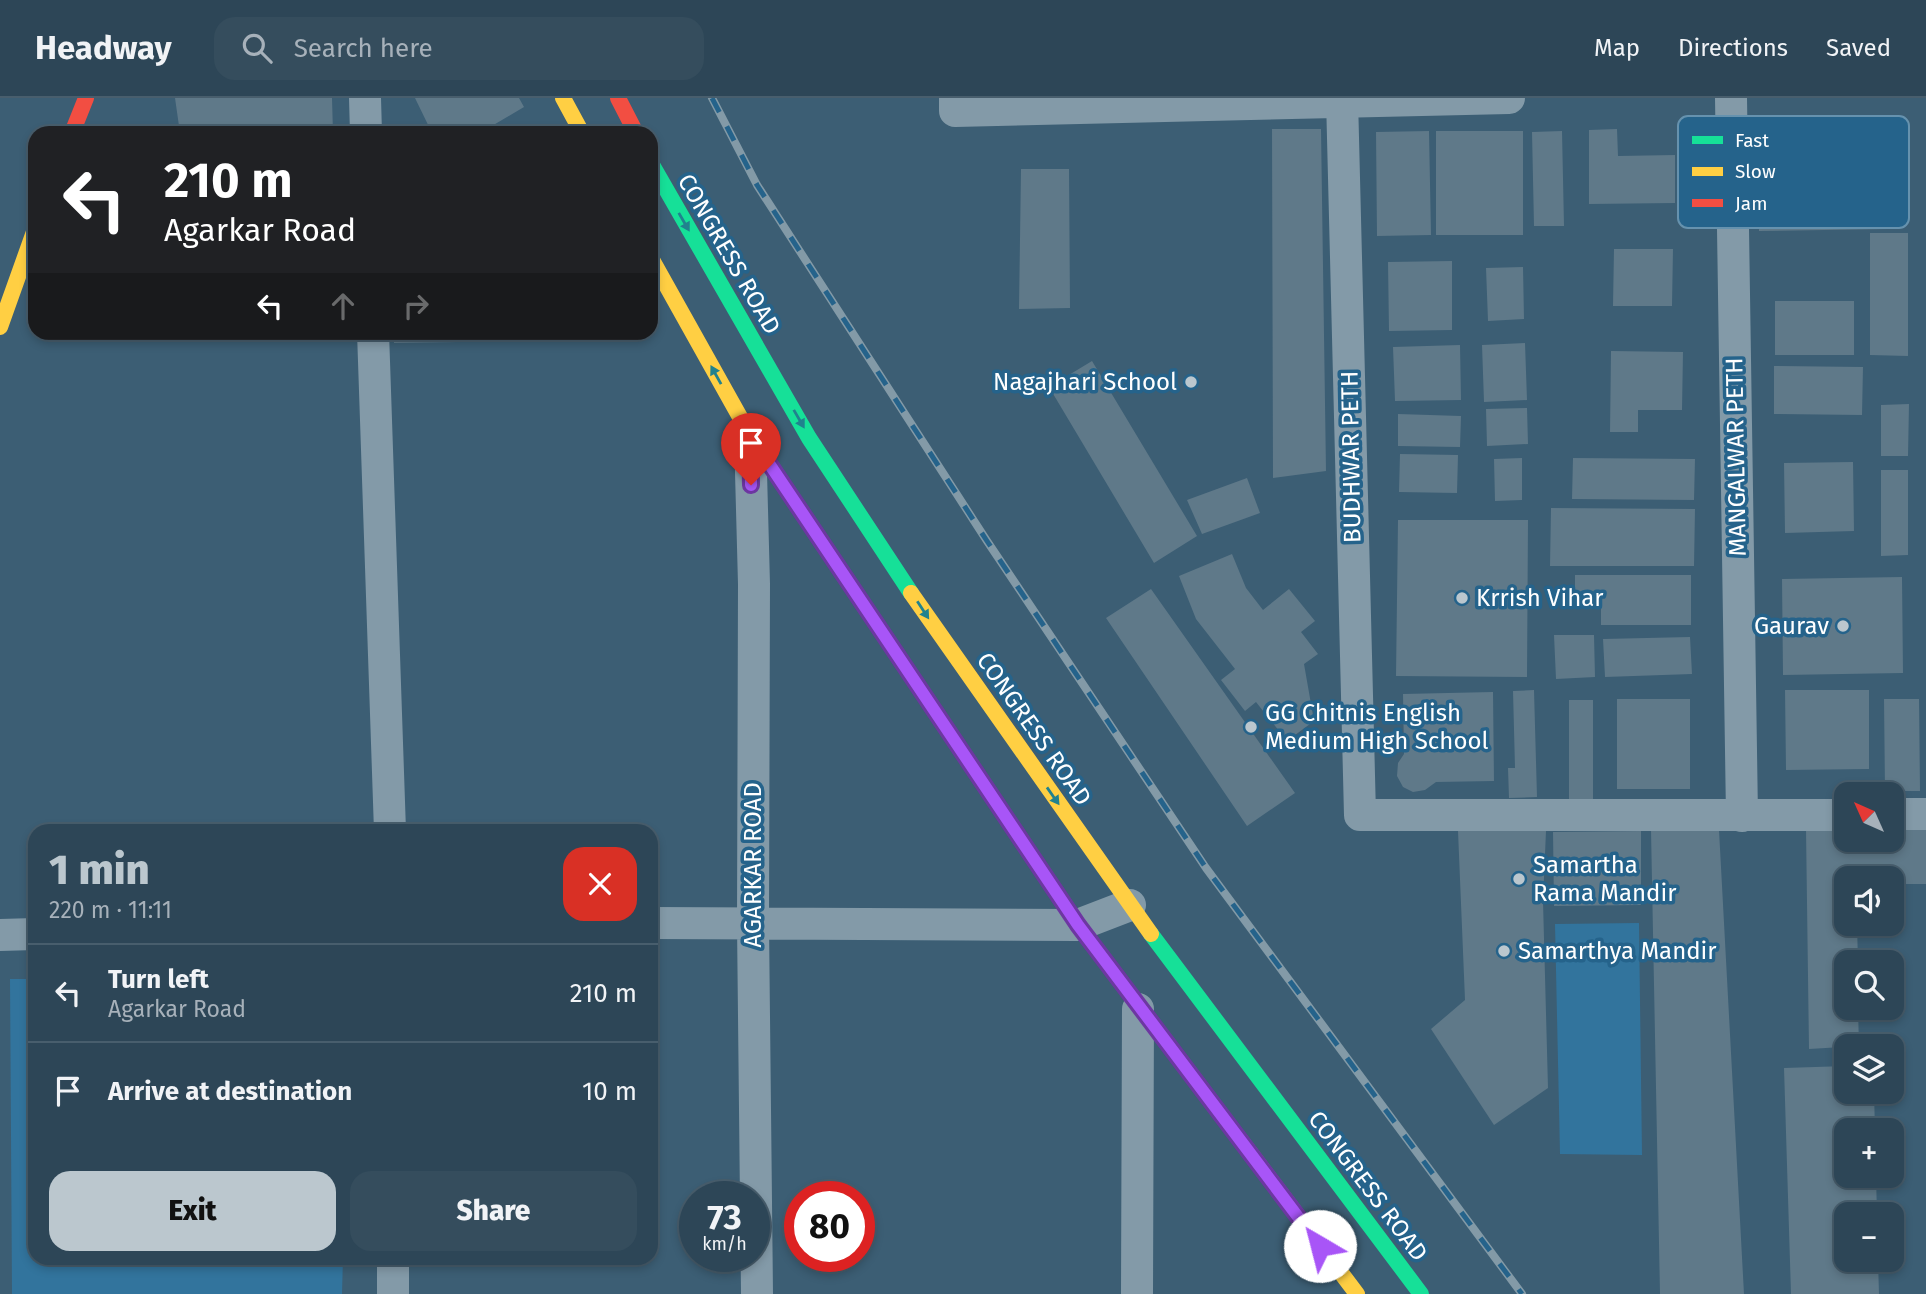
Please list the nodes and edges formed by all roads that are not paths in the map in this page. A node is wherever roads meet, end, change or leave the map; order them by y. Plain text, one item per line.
1 (86, 98) edge
2 (365, 98) edge
3 (563, 98) edge
4 (618, 98) edge
5 (1509, 98) edge
6 (1731, 98) edge
7 (1342, 100) edge
8 (955, 105) edge
9 (1731, 116) edge
10 (75, 126) edge
11 (366, 126) edge
12 (578, 126) edge
13 (632, 126) edge
14 (658, 175) edge
15 (1733, 228) edge
16 (28, 249) edge
17 (658, 271) edge
18 (0, 327) edge
19 (373, 340) edge
20 (750, 435) junction
21 (1904, 814) edge
22 (1926, 814) edge
23 (1834, 815) edge
24 (1742, 816) junction
25 (390, 824) edge
26 (1130, 905) junction
27 (658, 923) edge
28 (753, 924) junction
29 (1078, 925) junction
30 (28, 934) edge
31 (0, 935) edge
32 (1139, 1009) junction
33 (393, 1265) edge
34 (393, 1294) edge
35 (757, 1294) edge
36 (1138, 1294) edge
37 (1357, 1294) edge
38 (1421, 1294) edge

1 - 10 main road
2 - 11 street
3 - 12 main road
4 - 13 main road
5 - 7 street
6 - 9 street, MANGALWAR PETH
7 - 8 street
7 - 24 street, BUDHWAR PETH
14 -> 26 main road, CONGRESS ROAD
15 - 24 street, MANGALWAR PETH
16 - 18 main road
20 -> 17 main road
19 - 25 street
20 - 28 street, AGARKAR ROAD
20 - 29 main road
21 - 22 street
23 - 24 street
26 - 29 street
26 - 38 main road, CONGRESS ROAD
27 - 28 street
28 - 29 street
28 - 35 street, AGARKAR ROAD
29 - 32 main road
30 - 31 street
32 - 36 street
32 - 37 main road
33 - 34 street

